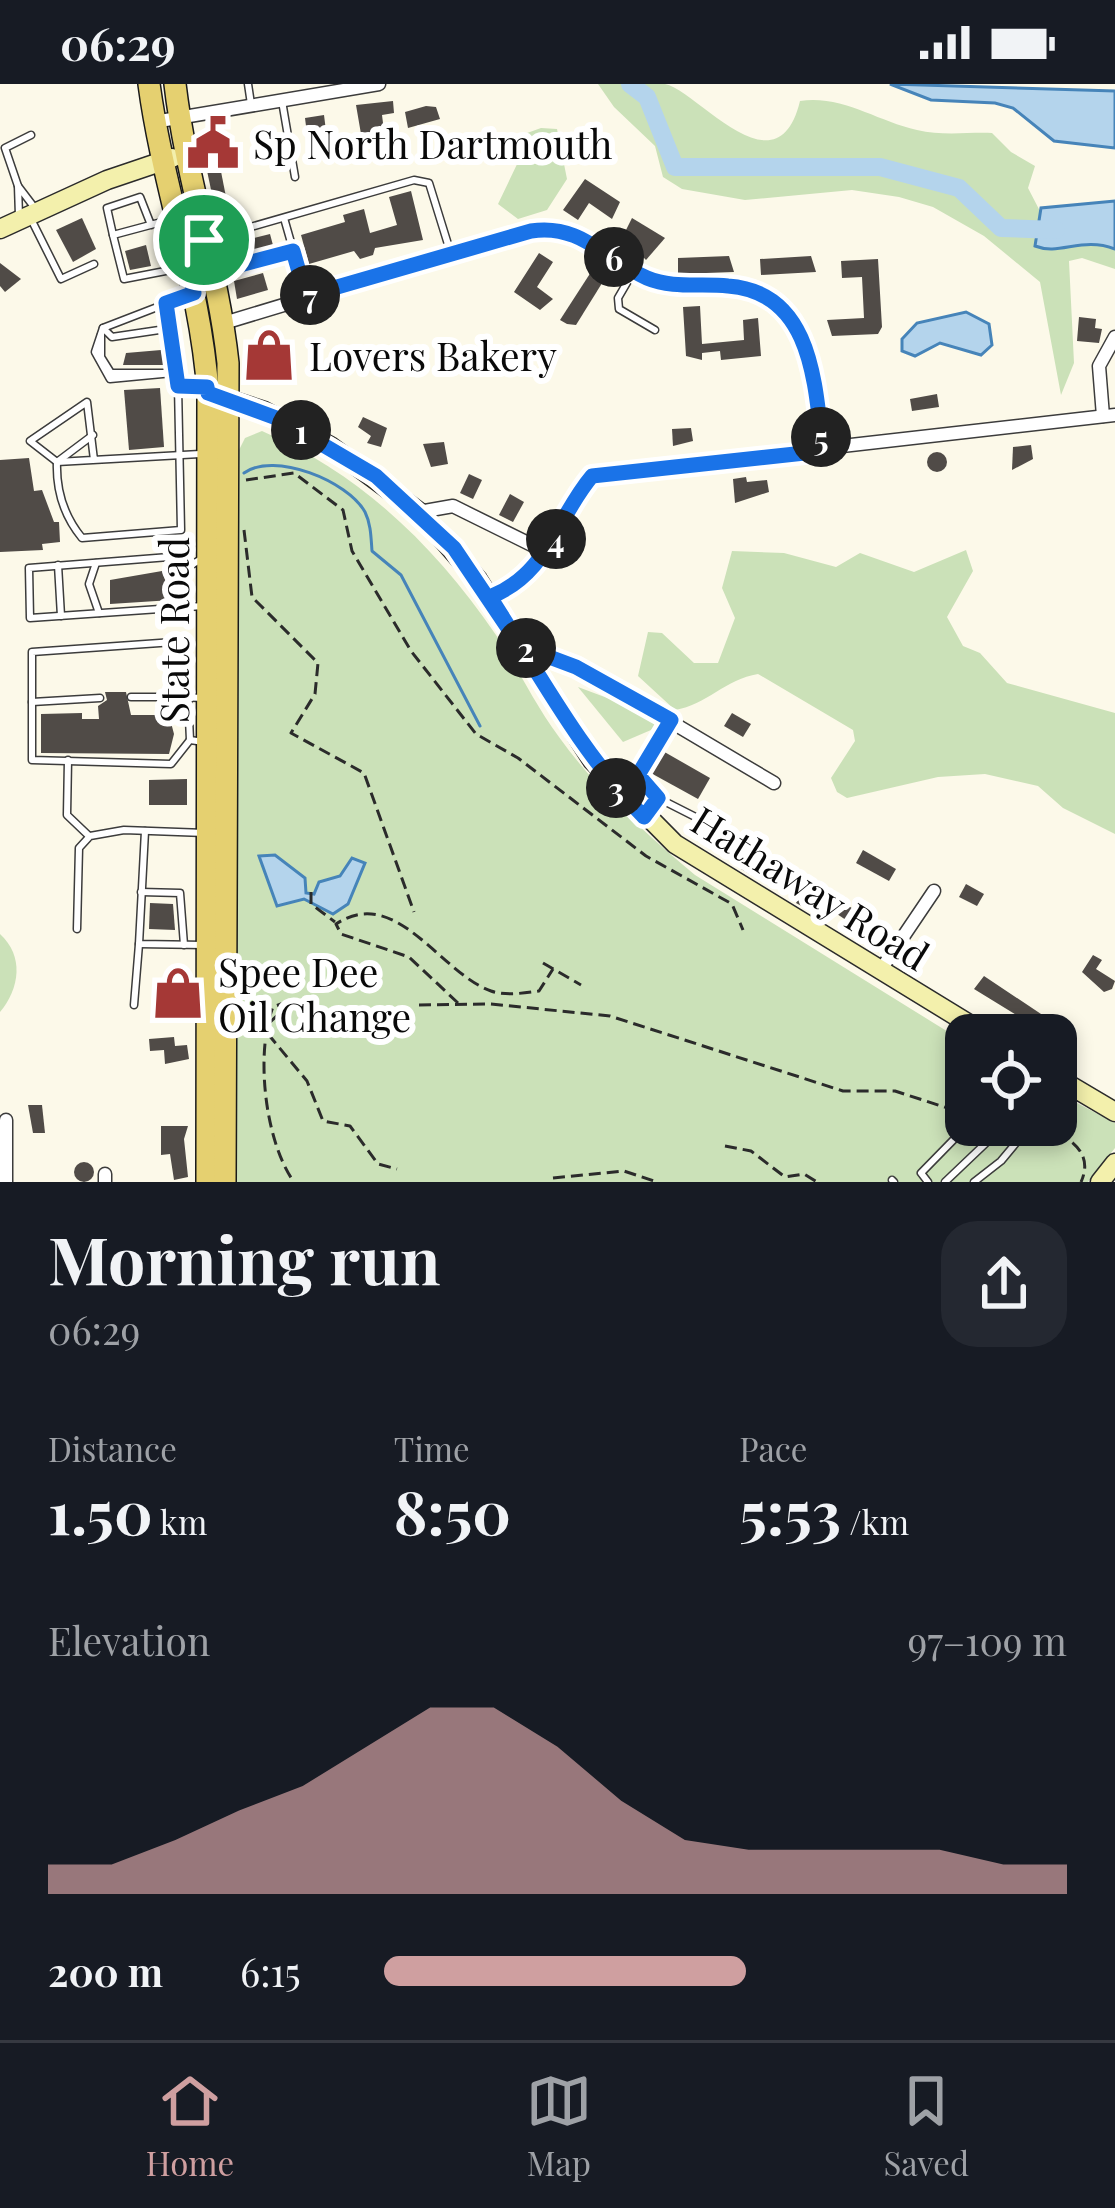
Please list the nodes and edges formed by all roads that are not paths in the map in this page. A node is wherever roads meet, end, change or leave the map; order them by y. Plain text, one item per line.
1 (149, 84) edge
2 (176, 84) edge
3 (248, 84) edge
4 (379, 84) edge
5 (299, 91) edge
6 (282, 101) junction
7 (251, 107) junction
8 (179, 118) junction
9 (154, 122) junction
10 (31, 135) dead end
11 (184, 156) junction
12 (160, 160) junction
13 (295, 177) dead end
14 (17, 186) junction
15 (28, 214) junction
16 (284, 218) junction
17 (175, 219) junction
18 (151, 225) junction
19 (0, 230) edge
20 (228, 233) junction
21 (113, 235) junction
22 (237, 250) junction
23 (293, 251) junction
24 (451, 254) junction
25 (203, 260) junction
26 (94, 264) dead end
27 (240, 265) junction
28 (633, 271) junction
29 (194, 293) junction
30 (306, 296) junction
31 (166, 303) junction
32 (224, 323) junction
33 (167, 329) junction
34 (102, 330) junction
35 (655, 330) dead end
36 (1115, 338) edge
37 (173, 373) junction
38 (178, 386) junction
39 (214, 393) junction
40 (1109, 416) edge
41 (93, 435) junction
42 (823, 451) junction
43 (209, 454) junction
44 (180, 455) junction
45 (94, 460) junction
46 (57, 462) junction
47 (419, 512) junction
48 (548, 553) junction
49 (209, 554) junction
50 (96, 562) junction
51 (181, 563) junction
52 (58, 566) junction
53 (490, 597) junction
54 (182, 606) junction
55 (208, 606) junction
56 (99, 613) junction
57 (61, 616) junction
58 (520, 646) junction
59 (131, 697) dead end
60 (175, 697) junction
61 (100, 698) dead end
62 (198, 698) junction
63 (32, 702) junction
64 (671, 720) junction
65 (199, 741) junction
66 (68, 760) junction
67 (774, 783) dead end
68 (658, 798) junction
69 (644, 817) junction
70 (145, 830) junction
71 (218, 833) junction
72 (727, 833) dead end
73 (90, 836) junction
74 (934, 891) dead end
75 (139, 892) junction
76 (77, 928) dead end
77 (139, 944) junction
78 (184, 945) junction
79 (208, 945) junction
80 (882, 968) junction
81 (134, 1005) dead end
82 (954, 1014) edge
83 (1077, 1091) edge
84 (1081, 1094) junction
85 (1077, 1097) edge
86 (1115, 1112) edge
87 (6, 1120) dead end
88 (1013, 1146) edge
89 (1115, 1163) edge
90 (6, 1182) edge
91 (207, 1182) edge
92 (225, 1182) edge
93 (928, 1182) edge
94 (945, 1182) edge
95 (974, 1182) edge
96 (1100, 1182) edge

1 - 9 main road, State Road
2 - 8 main road, State Road
3 - 7 lane
4 - 5 street
5 - 6 street
6 - 7 street
6 - 13 lane
7 - 8 street
8 - 9 street
8 - 11 main road, State Road
9 - 12 main road, State Road
10 - 14 lane
11 - 12 main road
11 - 25 main road, State Road
12 - 15 main road
12 - 17 main road, State Road
14 - 15 lane
14 - 15 lane
15 - 19 main road
15 - 26 lane
16 - 20 lane
16 - 23 lane
16 - 24 lane
17 - 18 lane
17 - 25 main road, State Road
18 - 21 lane
18 - 21 lane
20 - 22 lane
20 - 25 lane
21 - 25 lane
22 - 25 lane
22 - 27 lane
23 - 27 lane
23 - 30 lane
24 - 28 street
24 - 30 street
25 - 27 lane
25 - 29 main road, State Road
25 - 32 main road, State Road
28 - 35 lane
28 - 42 street
29 - 31 lane
29 - 39 main road, State Road
30 - 32 street
31 - 33 lane
31 - 34 lane
32 - 39 main road, State Road
33 - 34 lane
33 - 37 lane
34 - 37 lane
36 - 40 street
37 - 38 lane
38 - 39 lane
38 - 44 lane
39 - 43 main road, State Road
39 - 47 main road, Hathaway Road
39 - 71 main road, State Road
40 - 42 street
41 - 45 lane
41 - 46 lane
41 - 46 lane
42 - 48 street
43 - 44 lane
43 - 49 main road, State Road
44 - 45 lane
44 - 46 lane
45 - 46 lane
47 - 48 street
47 - 53 main road, Hathaway Road
48 - 53 street
49 - 51 lane
49 - 55 main road, State Road
50 - 51 lane
50 - 52 lane
50 - 56 lane
51 - 54 lane
52 - 57 lane
52 - 57 lane
53 - 58 main road, Hathaway Road
54 - 55 lane
54 - 56 lane
55 - 62 main road, State Road
56 - 57 lane
58 - 64 street
58 - 69 main road, Hathaway Road
59 - 60 lane
60 - 62 lane
60 - 63 lane
61 - 63 lane
62 - 65 main road, State Road
63 - 66 lane
64 - 67 street
64 - 68 lane
65 - 66 lane
65 - 71 main road, State Road
66 - 73 lane
68 - 69 lane
68 - 72 lane
69 - 80 main road, Hathaway Road
70 - 71 lane
70 - 73 lane
70 - 75 lane
71 - 79 main road, State Road
71 - 92 main road, State Road
73 - 76 lane
74 - 80 street
75 - 77 lane
75 - 78 lane
77 - 78 lane
77 - 81 lane
78 - 79 lane
79 - 91 main road, State Road
80 - 82 main road, Hathaway Road
83 - 84 main road
84 - 85 lane
84 - 86 main road
87 - 90 street
88 - 95 lane
89 - 96 main road
93 - 94 lane

